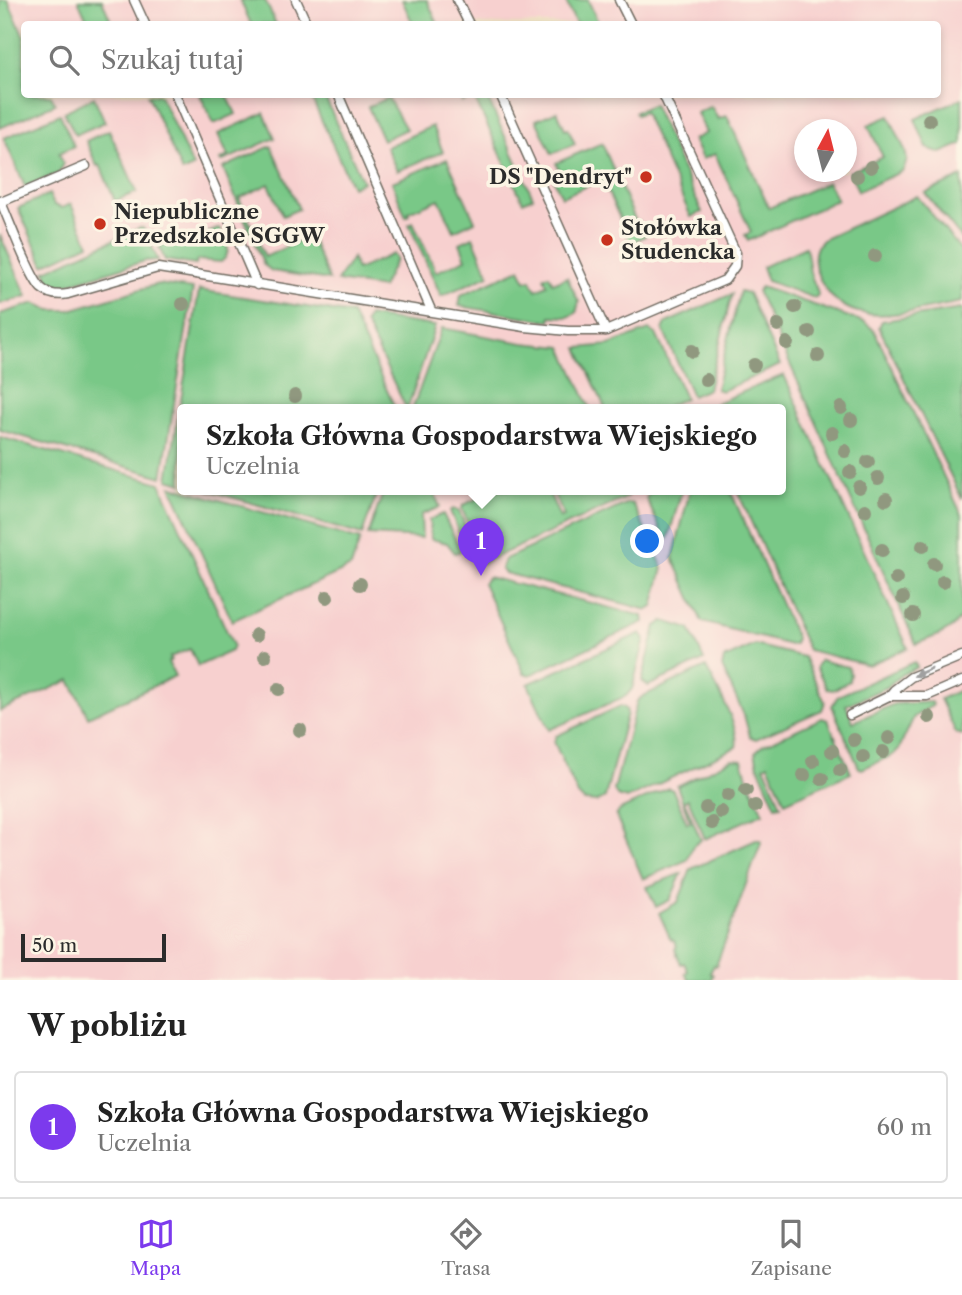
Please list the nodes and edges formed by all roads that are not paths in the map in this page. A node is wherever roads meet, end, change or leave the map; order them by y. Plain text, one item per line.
1 (134, 0) edge
2 (296, 0) edge
3 (457, 0) edge
4 (620, 0) edge
5 (144, 21) edge
6 (306, 21) edge
7 (467, 21) edge
8 (630, 21) edge
9 (177, 98) edge
10 (340, 98) edge
11 (502, 98) edge
12 (665, 98) edge
13 (86, 166) dead end
14 (0, 202) edge
15 (257, 285) junction
16 (431, 310) junction
17 (606, 331) junction
18 (962, 656) edge
19 (962, 681) edge
20 (889, 696) junction
21 (850, 715) dead end

1 - 5 lane
2 - 6 lane
3 - 7 lane
4 - 8 lane
9 - 15 lane
10 - 16 lane
11 - 17 lane
12 - 17 lane
13 - 14 lane
14 - 15 lane
15 - 16 lane
16 - 17 lane
18 -> 20 lane
19 - 20 lane
20 - 21 lane

